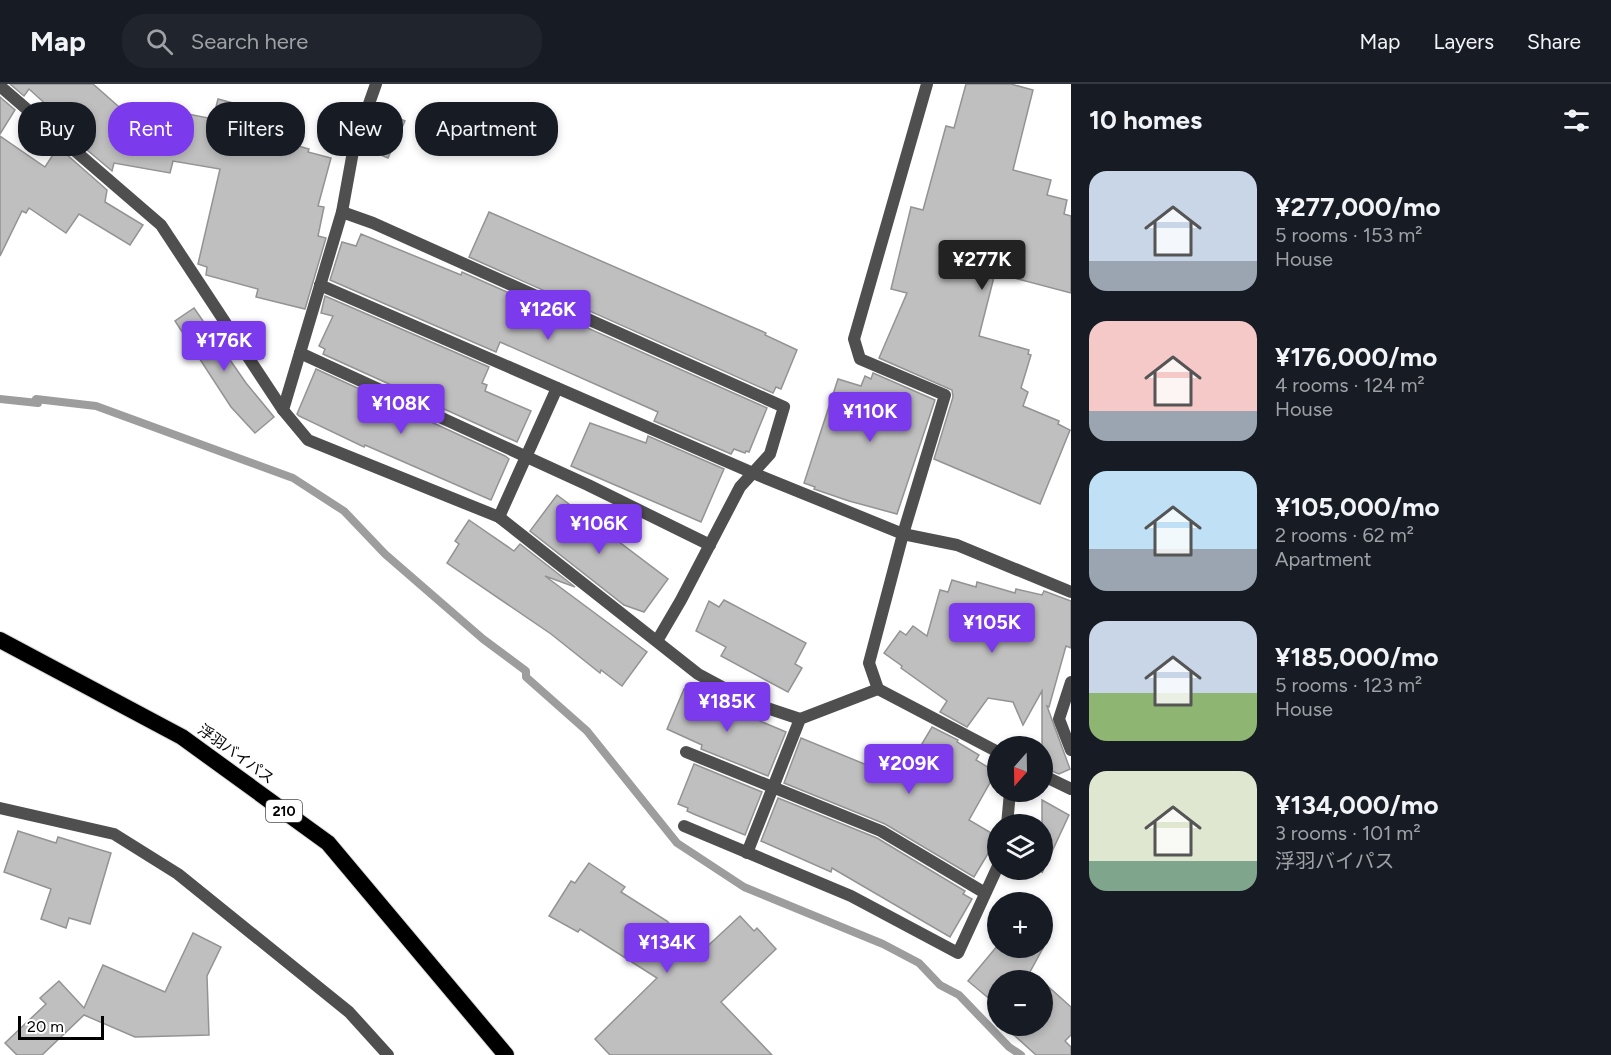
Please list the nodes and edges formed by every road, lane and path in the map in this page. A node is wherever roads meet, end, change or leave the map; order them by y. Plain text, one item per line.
1 (376, 84) edge
2 (927, 84) edge
3 (0, 86) edge
4 (342, 212) junction
5 (320, 285) junction
6 (300, 353) junction
7 (557, 388) junction
8 (283, 410) junction
9 (526, 457) junction
10 (753, 473) junction
11 (499, 517) junction
12 (903, 534) junction
13 (710, 545) junction
14 (1071, 592) edge
15 (0, 640) edge
16 (657, 641) junction
17 (1071, 682) edge
18 (878, 688) junction
19 (800, 719) junction
20 (987, 746) edge
21 (1071, 750) edge
22 (686, 752) dead end
23 (1053, 780) edge
24 (773, 787) junction
25 (1071, 789) edge
26 (0, 808) edge
27 (684, 826) dead end
28 (747, 852) junction
29 (991, 880) edge
30 (985, 893) junction
31 (388, 1055) edge
32 (506, 1055) edge

1 - 4 street
2 - 12 street
3 - 8 street
4 - 5 street
4 - 10 street
5 - 6 street
5 - 7 street
6 - 8 street
6 - 9 street
7 - 9 street
7 - 10 street
8 - 11 street
9 - 11 street
9 - 13 street
10 - 12 street
10 - 13 street
11 - 16 street
12 - 14 street
12 - 18 street
13 - 16 street
15 - 32 highway, 浮羽バイパス / 210
16 - 19 street
17 - 21 street
18 - 19 street
18 - 20 street
19 - 24 street
22 - 24 street
23 - 25 street
24 - 28 street
24 - 30 street
26 - 31 street
27 - 28 street
28 - 30 street
29 - 30 street

